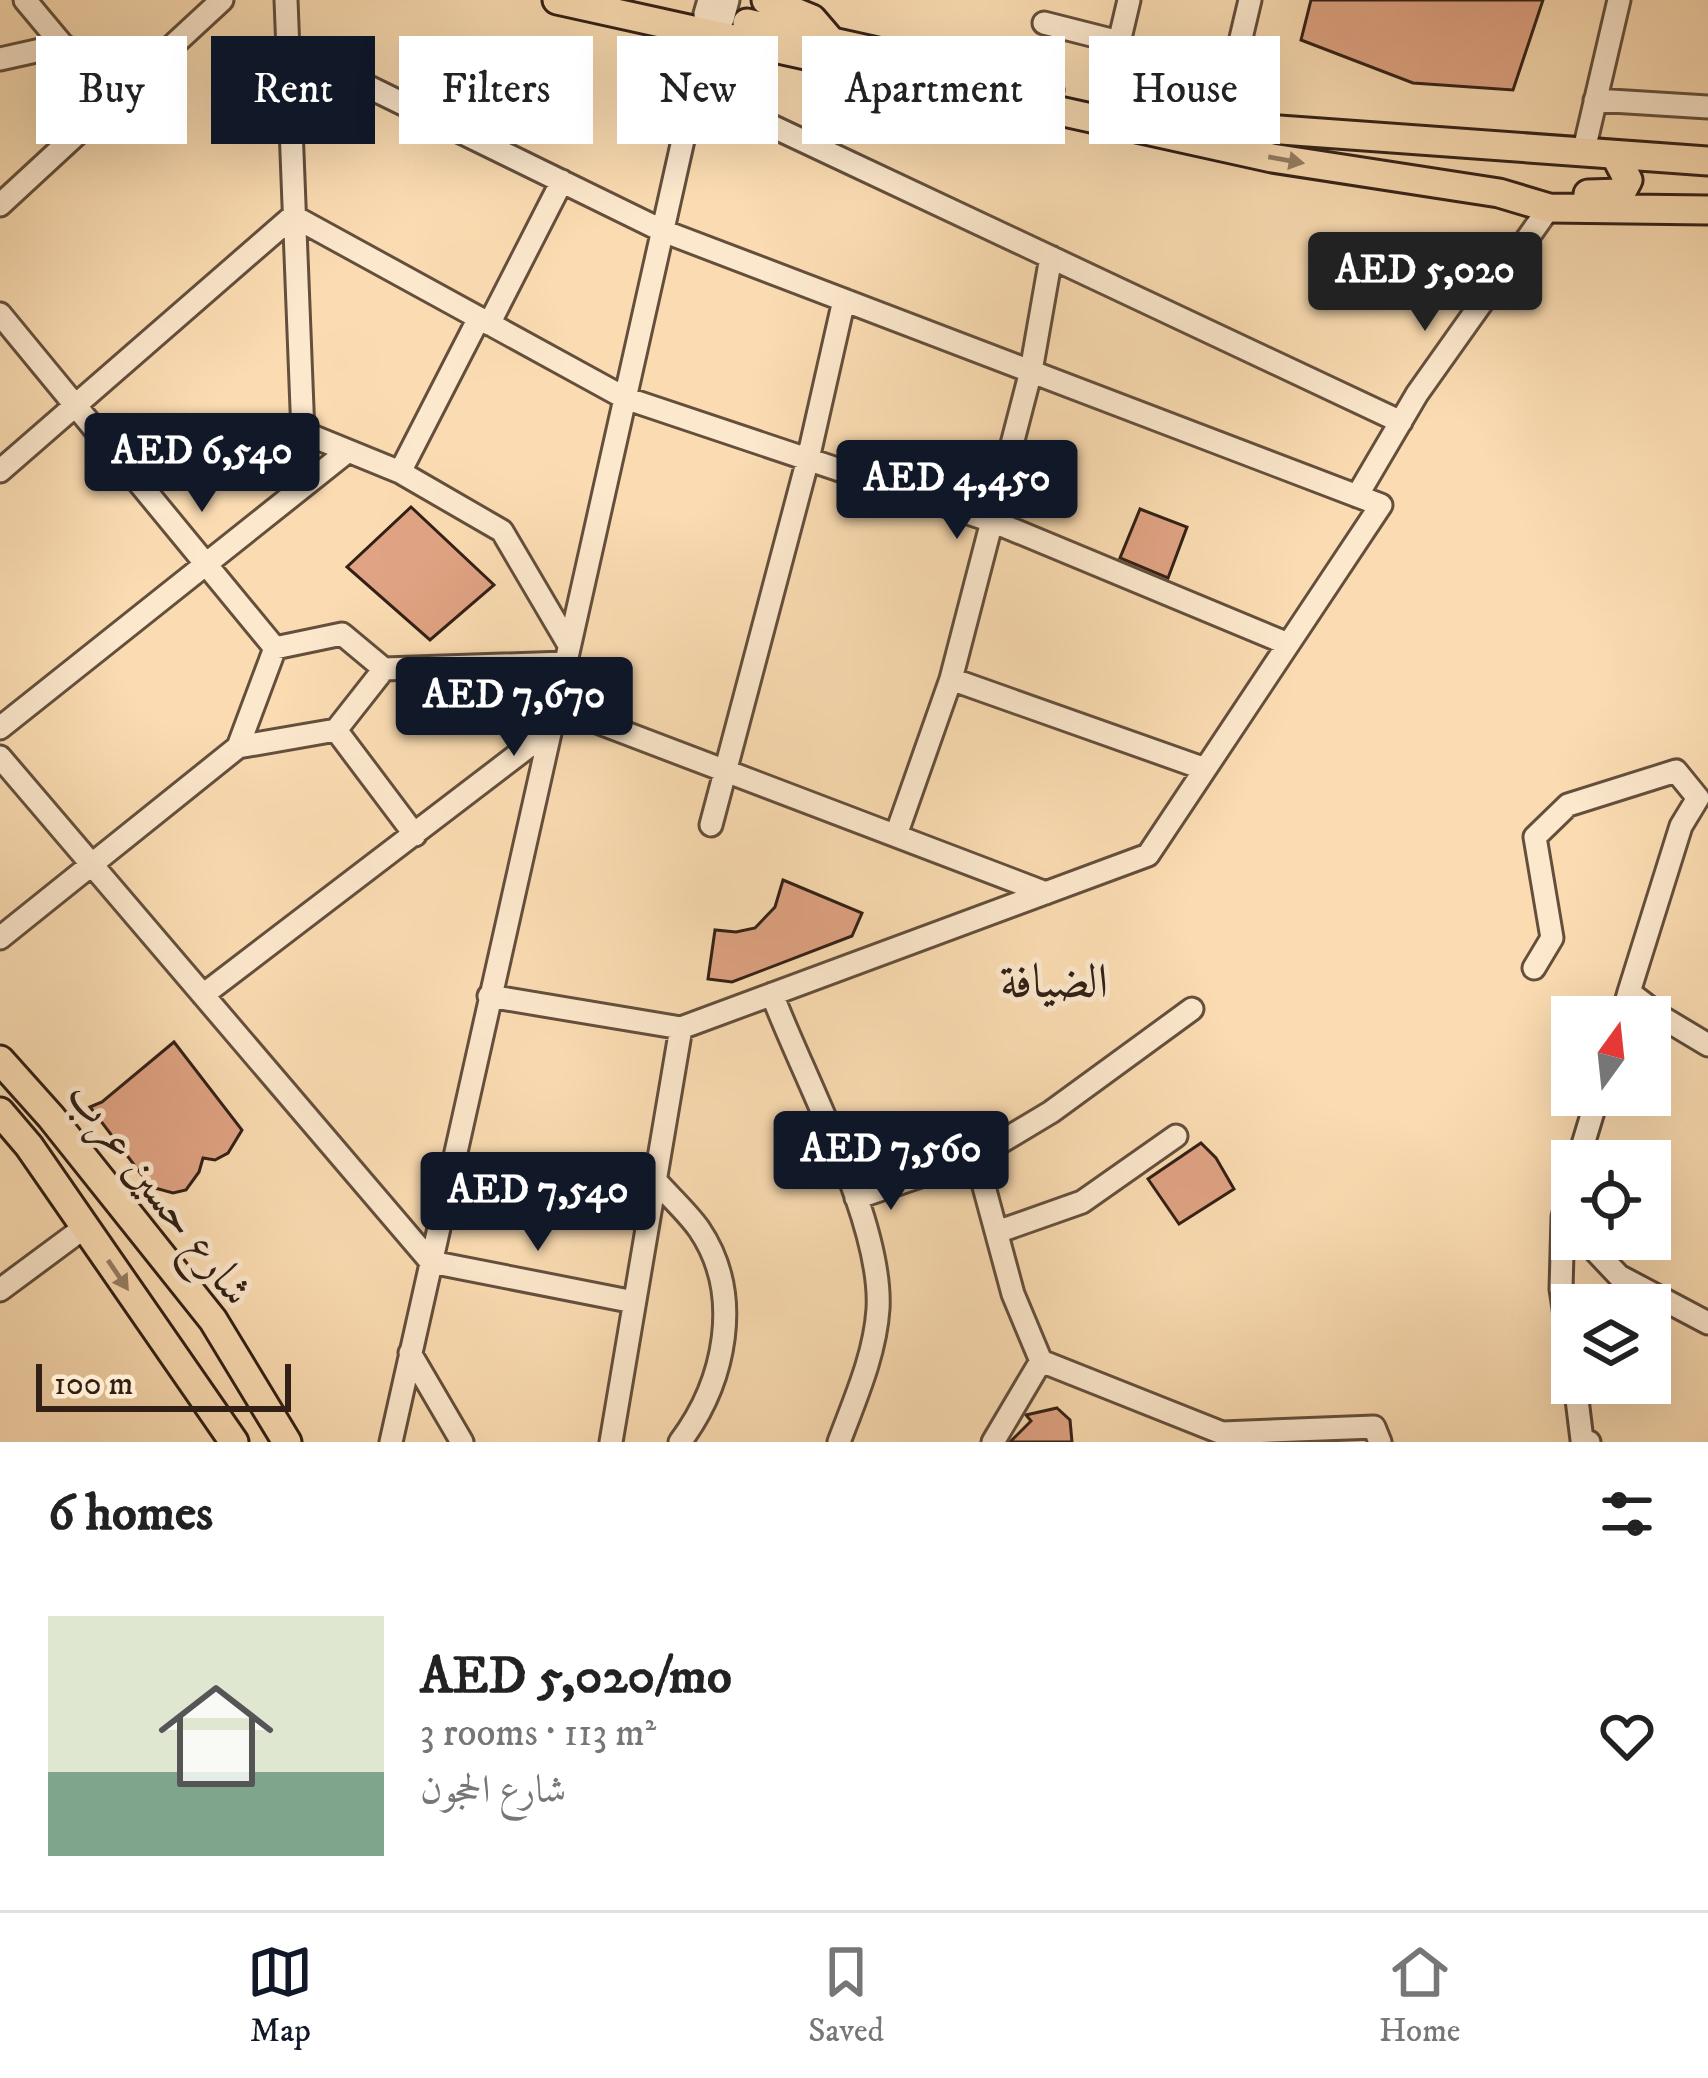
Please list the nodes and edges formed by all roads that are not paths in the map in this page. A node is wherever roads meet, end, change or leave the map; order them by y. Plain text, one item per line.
1 (25, 0) edge
2 (222, 0) edge
3 (286, 0) edge
4 (557, 0) edge
5 (642, 0) edge
6 (766, 0) edge
7 (1129, 0) edge
8 (1250, 0) edge
9 (1619, 0) edge
10 (715, 13) edge
11 (1044, 23) dead end
12 (55, 36) edge
13 (183, 36) edge
14 (285, 36) edge
15 (813, 36) edge
16 (827, 36) edge
17 (1095, 36) edge
18 (1120, 36) edge
19 (1241, 36) edge
20 (36, 51) edge
21 (0, 59) edge
22 (375, 90) edge
23 (1595, 100) junction
24 (1708, 107) edge
25 (778, 129) edge
26 (1280, 131) edge
27 (67, 144) edge
28 (290, 144) edge
29 (683, 144) edge
30 (1583, 154) junction
31 (1616, 158) junction
32 (1708, 161) edge
33 (562, 182) junction
34 (1499, 193) junction
35 (0, 206) edge
36 (1550, 208) junction
37 (1708, 210) edge
38 (293, 216) junction
39 (663, 231) junction
40 (1051, 257) junction
41 (844, 300) junction
42 (0, 314) edge
43 (484, 321) junction
44 (1030, 371) junction
45 (626, 398) junction
46 (76, 406) junction
47 (1401, 422) junction
48 (302, 432) junction
49 (348, 451) junction
50 (808, 459) junction
51 (0, 471) edge
52 (400, 472) junction
53 (305, 484) junction
54 (1357, 496) junction
55 (992, 521) junction
56 (206, 564) junction
57 (1288, 644) junction
58 (275, 648) junction
59 (567, 654) junction
60 (384, 669) junction
61 (951, 679) junction
62 (555, 706) junction
63 (0, 728) edge
64 (336, 730) junction
65 (550, 730) junction
66 (238, 747) junction
67 (0, 757) edge
68 (1205, 769) junction
69 (726, 772) junction
70 (711, 825) dead end
71 (415, 835) junction
72 (896, 836) junction
73 (92, 865) junction
74 (1046, 892) junction
75 (0, 938) edge
76 (1534, 968) dead end
77 (1629, 992) junction
78 (772, 994) junction
79 (203, 995) junction
80 (489, 996) junction
81 (1628, 996) edge
82 (1192, 1009) dead end
83 (681, 1028) junction
84 (1708, 1045) edge
85 (0, 1060) edge
86 (0, 1112) edge
87 (1176, 1136) dead end
88 (976, 1157) junction
89 (655, 1180) junction
90 (856, 1198) junction
91 (86, 1227) junction
92 (997, 1232) junction
93 (1603, 1260) edge
94 (431, 1262) junction
95 (4, 1280) edge
96 (634, 1302) junction
97 (1708, 1323) edge
98 (410, 1353) junction
99 (1040, 1360) junction
100 (1578, 1404) edge
101 (234, 1442) edge
102 (287, 1442) edge
103 (391, 1442) edge
104 (463, 1442) edge
105 (611, 1442) edge
106 (680, 1442) edge
107 (839, 1442) edge
108 (993, 1442) edge
109 (1380, 1442) edge
110 (1589, 1442) edge

1 - 12 street
2 - 13 street
3 - 14 street
4 - 10 main road
5 - 10 main road
6 - 16 main road
7 - 18 street
8 - 19 street
9 - 23 street
10 - 15 main road
10 -> 34 main road
11 - 17 street
20 - 21 street
22 - 33 street
23 - 24 street
23 - 30 street
25 - 40 street
26 - 30 main road
27 - 35 street
28 - 38 street
29 - 39 street
30 - 31 main road
31 - 32 main road
31 - 34 main road
33 - 39 street
33 - 43 street
34 - 36 main road
36 - 37 main road
36 - 47 street
38 - 43 street
38 - 46 street
38 - 48 street
39 - 41 street
39 - 45 street
40 - 44 street
40 - 47 street
41 - 44 street
41 - 50 street
42 - 46 street
43 - 45 street
43 - 52 street
44 - 54 street
44 - 55 street
45 - 50 street
45 - 59 street
46 - 51 street
46 - 56 street
47 - 54 street
48 - 49 street
48 - 53 street
49 - 52 street
49 - 53 street
50 - 55 street
50 - 69 street
52 - 59 street
53 - 56 street
54 - 57 street
55 - 57 street
55 - 61 street
56 - 58 street
56 - 63 street
57 - 68 street
58 - 60 street
58 - 66 street
59 - 60 street
59 - 62 street
60 - 64 street
61 - 68 street
61 - 72 street
62 - 65 street
62 - 69 street
64 - 66 street
64 - 71 street
65 - 71 street
65 - 80 street
66 - 73 street
67 - 73 street
68 - 74 street
69 - 70 street
69 - 72 street
71 - 79 street
72 - 74 street
73 - 75 street
73 - 79 street
74 - 78 street
76 - 77 street
77 - 81 street
77 - 84 street
78 - 83 street
78 - 90 street
79 - 94 street
80 - 83 street
80 - 94 street
82 - 88 street
83 - 89 street
85 - 102 main road, شارع حسين عرب
86 - 91 main road, شارع حسين عرب
87 - 92 street
88 - 90 street
88 - 92 street
89 - 96 street
89 - 106 street
90 - 107 street
91 - 95 street
91 -> 101 main road, شارع حسين عرب
92 - 99 street
93 - 97 street
94 - 96 street
94 - 98 street
96 - 105 street
98 - 103 street
98 - 104 street
99 - 108 street
99 - 109 street
100 - 110 street

